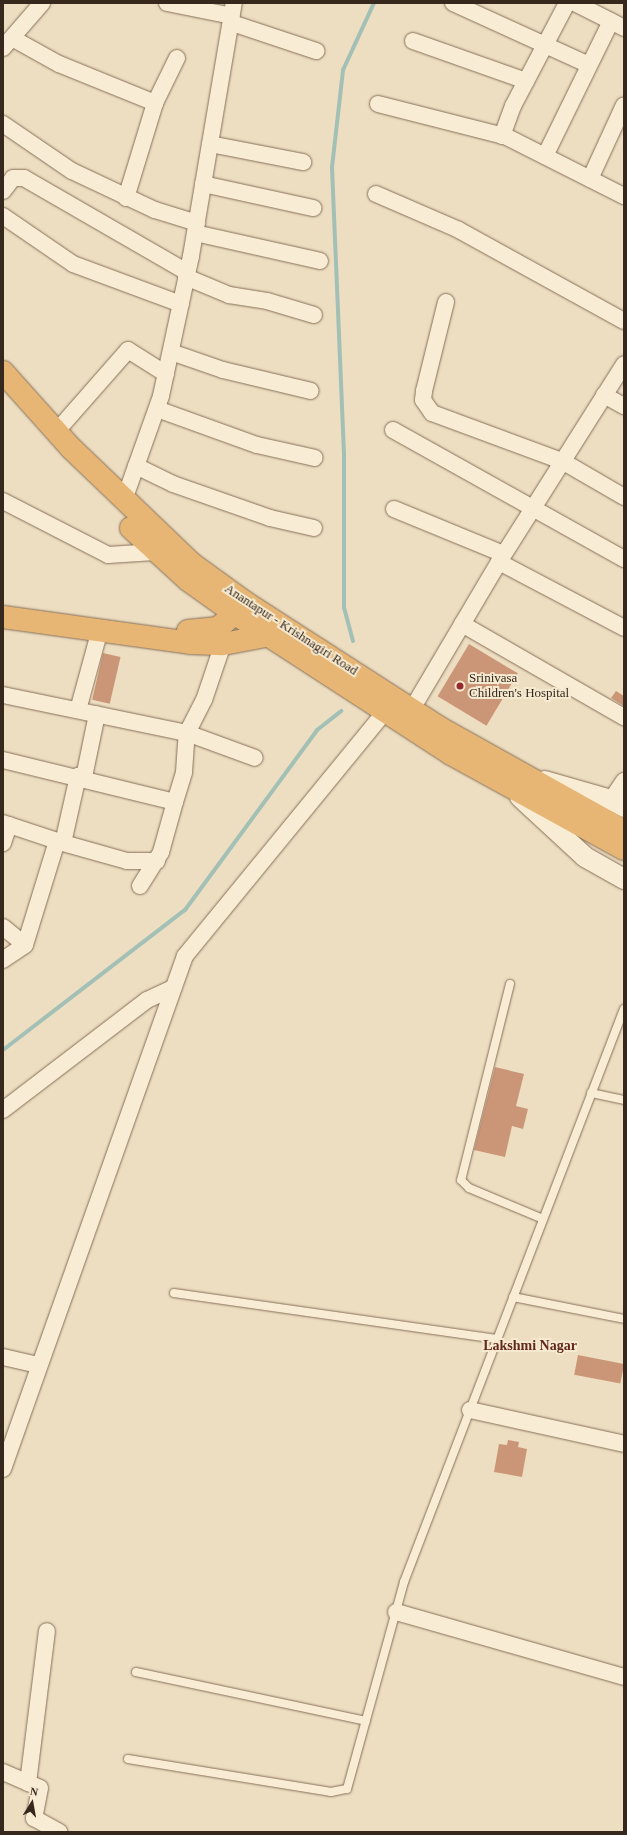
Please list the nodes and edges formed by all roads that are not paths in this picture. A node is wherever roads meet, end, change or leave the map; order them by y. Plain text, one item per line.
1 (42, 3) edge
2 (168, 3) edge
3 (453, 3) edge
4 (567, 3) edge
5 (575, 3) edge
6 (233, 14) edge
7 (617, 24) edge
8 (413, 41) dead end
9 (7, 43) edge
10 (546, 43) junction
11 (316, 51) dead end
12 (177, 58) dead end
13 (589, 65) junction
14 (526, 81) junction
15 (155, 103) junction
16 (378, 104) dead end
17 (624, 105) edge
18 (3, 124) edge
19 (502, 136) junction
20 (210, 144) junction
21 (544, 156) junction
22 (302, 162) dead end
23 (590, 179) junction
24 (203, 184) junction
25 (3, 191) edge
26 (376, 194) dead end
27 (624, 196) edge
28 (126, 198) junction
29 (314, 208) dead end
30 (3, 216) edge
31 (196, 228) junction
32 (320, 261) dead end
33 (187, 274) junction
34 (446, 302) dead end
35 (181, 304) junction
36 (314, 315) dead end
37 (624, 321) edge
38 (171, 352) junction
39 (624, 364) edge
40 (3, 372) edge
41 (166, 374) junction
42 (311, 391) dead end
43 (3, 393) edge
44 (604, 395) junction
45 (624, 406) edge
46 (157, 409) junction
47 (393, 430) dead end
48 (56, 432) junction
49 (315, 458) dead end
50 (562, 461) junction
51 (136, 466) junction
52 (624, 497) edge
53 (124, 500) junction
54 (3, 501) edge
55 (534, 506) junction
56 (394, 510) dead end
57 (314, 528) dead end
58 (155, 552) junction
59 (501, 558) junction
60 (624, 559) edge
61 (3, 604) edge
62 (241, 609) junction
63 (3, 617) edge
64 (462, 624) junction
65 (624, 628) edge
66 (291, 631) junction
67 (99, 633) junction
68 (268, 636) junction
69 (223, 644) junction
70 (3, 695) edge
71 (412, 709) junction
72 (78, 710) junction
73 (386, 710) junction
74 (97, 714) junction
75 (624, 717) edge
76 (187, 733) junction
77 (255, 758) dead end
78 (3, 760) edge
79 (81, 776) junction
80 (515, 781) junction
81 (624, 781) edge
82 (175, 802) junction
83 (618, 804) edge
84 (6, 824) edge
85 (624, 831) edge
86 (60, 842) junction
87 (3, 843) edge
88 (624, 849) edge
89 (157, 861) junction
90 (624, 879) edge
91 (140, 886) dead end
92 (3, 928) edge
93 (25, 945) junction
94 (3, 960) edge
95 (510, 984) dead end
96 (173, 988) junction
97 (624, 1009) edge
98 (591, 1093) junction
99 (624, 1100) edge
100 (3, 1110) edge
101 (543, 1219) junction
102 (174, 1293) dead end
103 (512, 1297) junction
104 (624, 1319) edge
105 (497, 1339) junction
106 (3, 1357) edge
107 (39, 1365) junction
108 (470, 1410) junction
109 (624, 1444) edge
110 (3, 1469) edge
111 (396, 1612) junction
112 (47, 1631) dead end
113 (136, 1672) dead end
114 (624, 1677) edge
115 (366, 1721) junction
116 (128, 1759) dead end
117 (3, 1772) edge
118 (28, 1783) junction
119 (59, 1832) edge

1 - 9 street
2 - 6 street
3 - 10 street
4 - 10 street
5 - 7 street
6 - 11 street
6 - 20 street
7 - 13 street
8 - 14 street
9 - 15 street
10 - 13 street
10 - 14 street
12 - 15 street
13 - 21 street
14 - 19 street
15 - 28 street
16 - 19 street
17 - 23 street
18 - 28 street
19 - 21 street
20 - 22 street
20 - 24 street
21 - 23 street
23 - 27 street
24 - 29 street
24 - 31 street
25 - 33 street
26 - 37 street
28 - 31 street
30 - 35 street
31 - 32 street
31 - 33 street
33 - 35 street
33 - 36 street
34 - 50 street
35 - 38 street
38 - 41 street
38 - 42 street
39 - 44 street
40 - 48 highway, Anantapur - Krishnagiri Road
41 - 46 street
41 - 48 street
43 - 58 highway, Anantapur - Krishnagiri Road
44 - 45 street
44 - 50 street
46 - 49 street
46 - 51 street
47 - 55 street
48 - 53 highway, Anantapur - Krishnagiri Road
50 - 52 street
50 - 55 street
51 - 53 street
51 - 57 street
53 - 62 highway, Anantapur - Krishnagiri Road
54 - 58 street
55 - 59 street
55 - 60 street
56 - 59 street
58 - 62 highway, Anantapur - Krishnagiri Road
59 - 64 street
59 - 65 street
61 - 62 highway
62 - 66 highway, Anantapur - Krishnagiri Road
62 - 68 highway, Anantapur - Krishnagiri Road
63 - 67 highway
64 - 71 street
64 - 75 street
66 - 68 highway
66 - 71 highway, Anantapur - Krishnagiri Road
67 - 69 highway
67 - 72 street
68 - 69 highway
68 - 73 highway, Anantapur - Krishnagiri Road
69 - 76 street
70 - 72 street
71 - 80 highway, Anantapur - Krishnagiri Road
72 - 74 street
73 - 80 highway, Anantapur - Krishnagiri Road
73 - 96 street
74 - 76 street
74 - 79 street
76 - 77 street
76 - 82 street
78 - 79 street
79 - 82 street
79 - 86 street
80 - 83 street
80 - 85 highway, Anantapur - Krishnagiri Road
80 - 88 highway, Anantapur - Krishnagiri Road
80 - 90 street
81 - 83 street
82 - 89 street
84 - 86 street
84 - 87 street
86 - 89 street
86 - 93 street
89 - 91 street
92 - 93 street
93 - 94 street
95 - 101 lane
96 - 100 street
96 - 107 street
97 - 98 lane
98 - 99 lane
98 - 101 lane
101 - 103 lane
102 - 105 lane
103 - 104 lane
103 - 105 lane
105 - 108 lane
106 - 107 street
107 - 110 street
108 - 109 street
108 - 111 lane
111 - 114 street
111 - 115 lane
112 - 118 street
113 - 115 lane
115 - 116 lane
117 - 118 street
118 - 119 street

